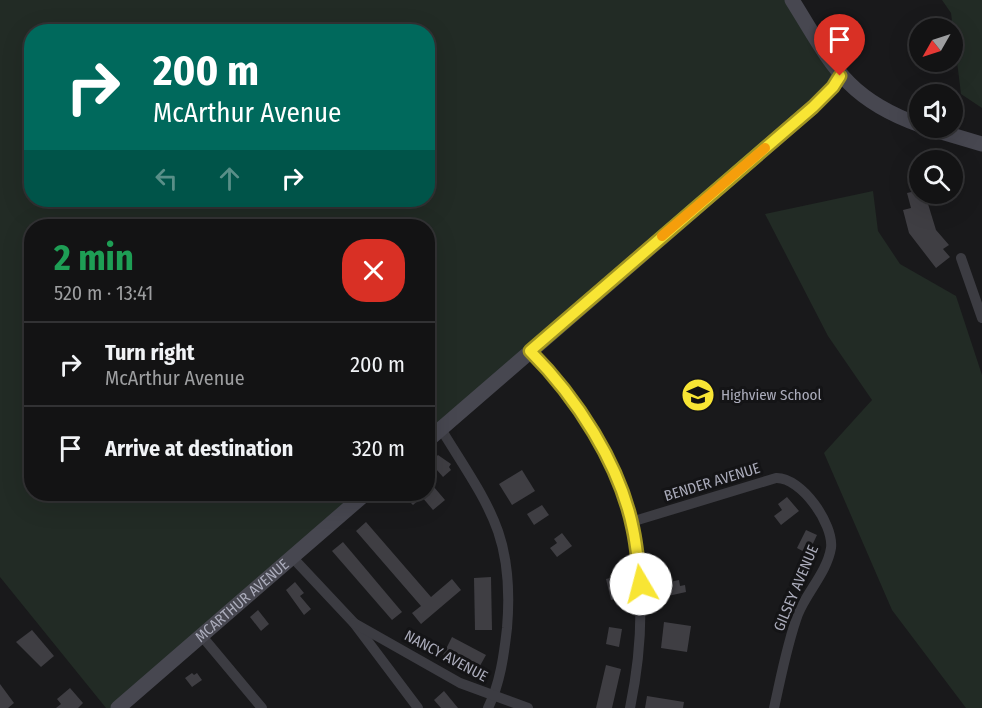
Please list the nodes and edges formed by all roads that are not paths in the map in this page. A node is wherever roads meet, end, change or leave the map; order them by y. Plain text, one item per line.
1 (792, 0) edge
2 (840, 76) junction
3 (909, 120) edge
4 (962, 138) edge
5 (982, 144) edge
6 (961, 258) dead end
7 (982, 318) edge
8 (530, 351) junction
9 (441, 429) junction
10 (435, 434) edge
11 (799, 488) joint
12 (357, 501) edge
13 (631, 522) junction
14 (292, 557) junction
15 (354, 623) junction
16 (201, 635) junction
17 (493, 697) junction
18 (118, 708) edge
19 (262, 708) edge
20 (418, 708) edge
21 (488, 708) edge
22 (528, 708) edge
23 (630, 708) edge
24 (774, 708) edge

1 - 2 street
2 - 3 street
2 - 8 street
4 - 5 street
6 - 7 street
8 - 9 street
8 - 13 street
9 - 10 street
9 - 17 street
11 - 13 street, BENDER AVENUE
11 - 24 street, GILSEY AVENUE
12 - 14 street, MCARTHUR AVENUE
13 - 23 street
14 - 15 street
14 - 16 street, MCARTHUR AVENUE
15 - 17 street, NANCY AVENUE
15 - 20 street
16 - 18 street, MCARTHUR AVENUE
16 - 19 street
17 - 21 street
17 - 22 street, NANCY AVENUE

